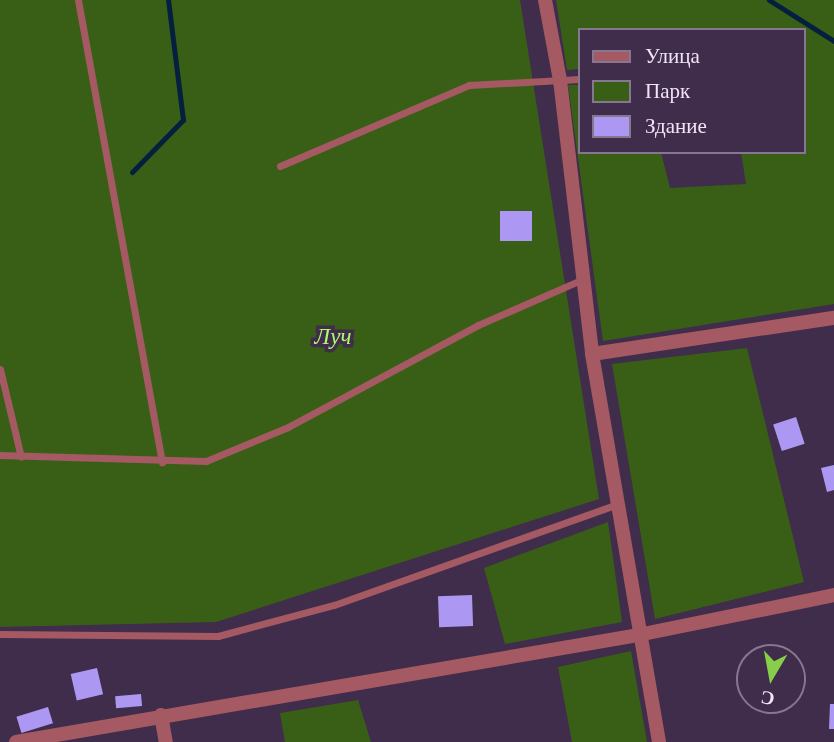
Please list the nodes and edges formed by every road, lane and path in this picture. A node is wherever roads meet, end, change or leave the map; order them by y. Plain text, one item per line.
1 (78, 0) edge
2 (545, 0) edge
3 (578, 79) edge
4 (560, 80) junction
5 (280, 166) dead end
6 (581, 280) junction
7 (834, 318) edge
8 (592, 354) junction
9 (0, 369) edge
10 (0, 455) edge
11 (21, 457) junction
12 (162, 462) junction
13 (617, 504) junction
14 (834, 595) edge
15 (0, 634) edge
16 (638, 635) junction
17 (161, 715) junction
18 (16, 742) edge
19 (166, 742) edge
20 (659, 742) edge

1 - 12 lane
2 - 4 street
3 - 4 lane
4 - 5 lane
4 - 6 street
6 - 8 street
6 - 12 lane
7 - 8 street
8 - 13 street
9 - 11 lane
10 - 11 lane
11 - 12 lane
13 - 15 lane
13 - 16 street
14 - 16 street
16 - 17 street
16 - 20 street
17 - 18 street
17 - 19 street

